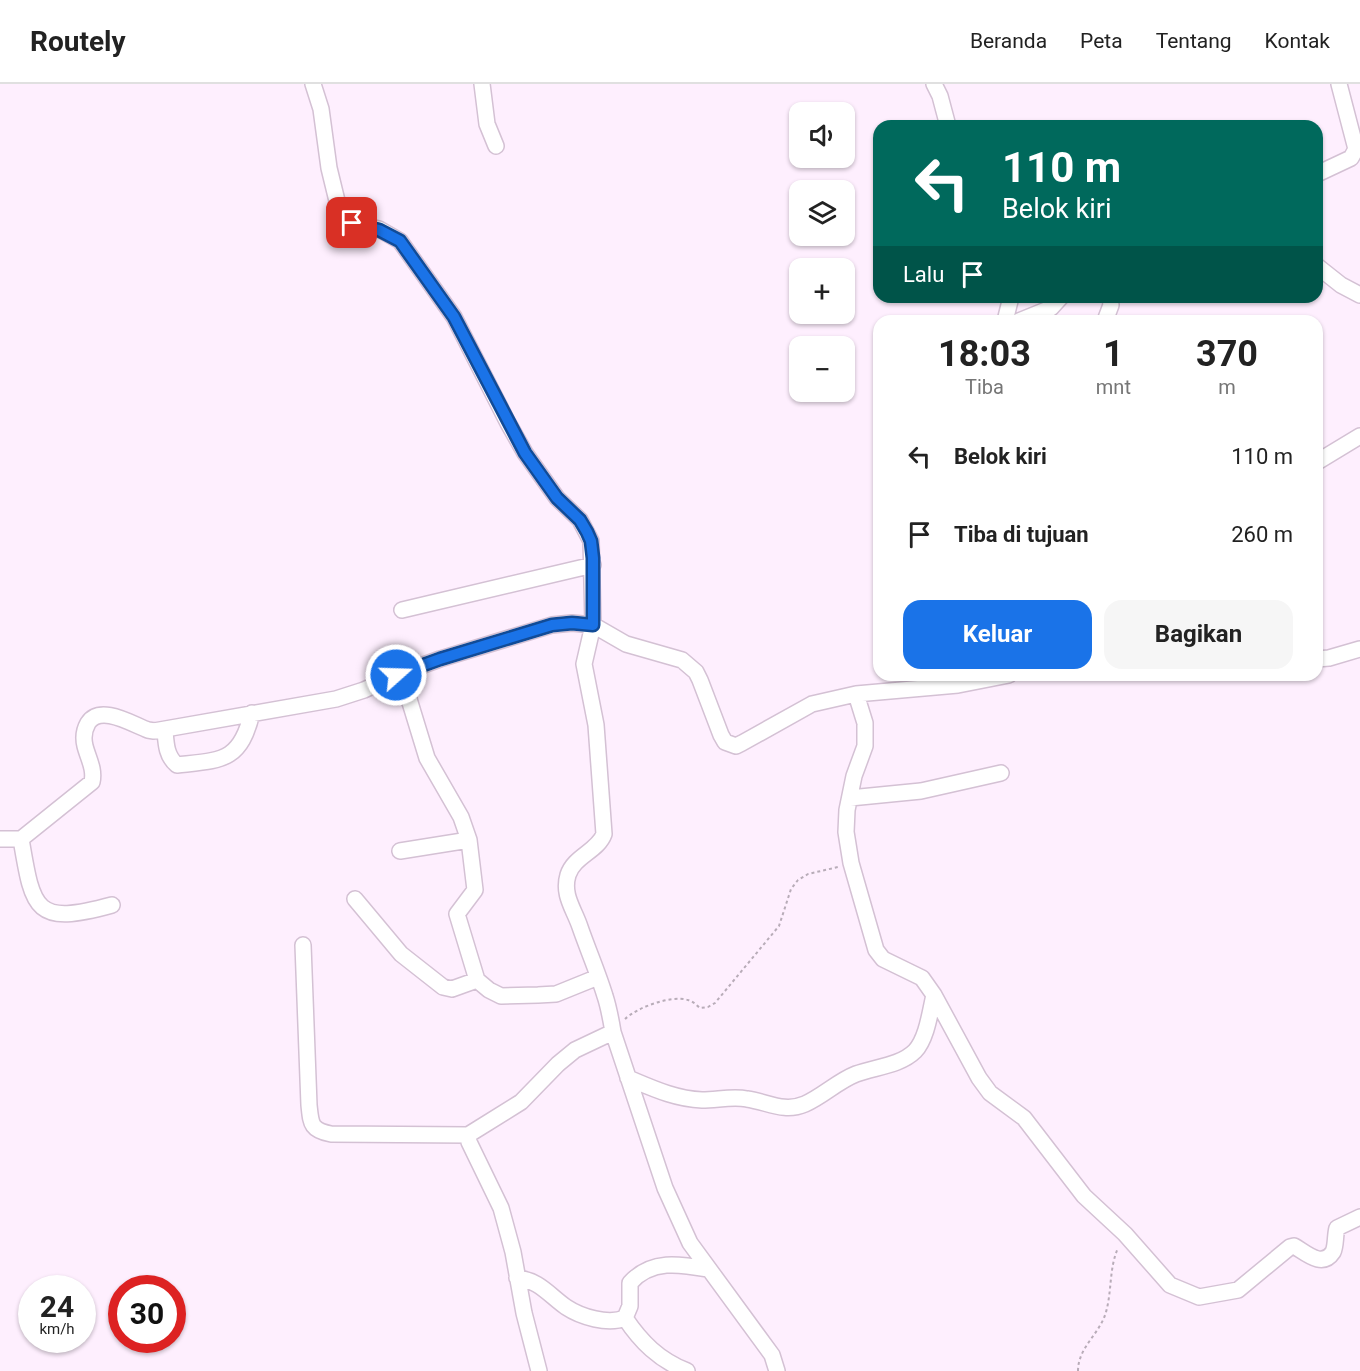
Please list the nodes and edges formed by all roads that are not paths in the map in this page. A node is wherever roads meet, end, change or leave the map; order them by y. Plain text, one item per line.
1 (313, 84) edge
2 (482, 84) edge
3 (934, 84) edge
4 (1339, 84) edge
5 (946, 120) edge
6 (496, 146) dead end
7 (1323, 171) edge
8 (1323, 271) edge
9 (1360, 295) edge
10 (1056, 303) edge
11 (1034, 315) edge
12 (1360, 436) edge
13 (1323, 458) edge
14 (593, 565) junction
15 (402, 609) dead end
16 (593, 625) junction
17 (1360, 649) edge
18 (1323, 658) edge
19 (401, 673) junction
20 (978, 681) edge
21 (855, 694) junction
22 (252, 713) junction
23 (165, 730) junction
24 (1001, 773) dead end
25 (850, 798) junction
26 (0, 839) edge
27 (21, 839) junction
28 (469, 840) junction
29 (400, 851) dead end
30 (355, 899) dead end
31 (112, 904) dead end
32 (303, 945) dead end
33 (598, 977) junction
34 (477, 980) junction
35 (934, 996) junction
36 (613, 1032) junction
37 (628, 1078) junction
38 (468, 1135) junction
39 (1360, 1217) edge
40 (707, 1269) junction
41 (517, 1278) junction
42 (625, 1318) junction
43 (539, 1371) edge
44 (687, 1371) edge
45 (777, 1371) edge

1 - 14 street
2 - 6 street
3 - 5 street
4 - 7 street
8 - 9 street
10 - 11 street
12 - 13 street
14 - 15 street
14 - 16 street
16 - 19 street
16 - 21 street
16 - 33 street
17 - 18 street
19 - 22 street
19 - 28 street
20 - 21 street
21 - 25 street
22 - 23 street
22 - 23 street
23 - 27 street
24 - 25 street
25 - 35 street
26 - 27 street
27 - 31 street
28 - 29 street
28 - 34 street
30 - 34 street
32 - 38 street
33 - 34 street
33 - 36 street
35 - 37 street
35 - 39 street
36 - 37 street
36 - 38 street
37 - 40 street
38 - 41 street
40 - 42 street
40 - 45 street
41 - 42 street
41 - 43 street
42 - 44 street

